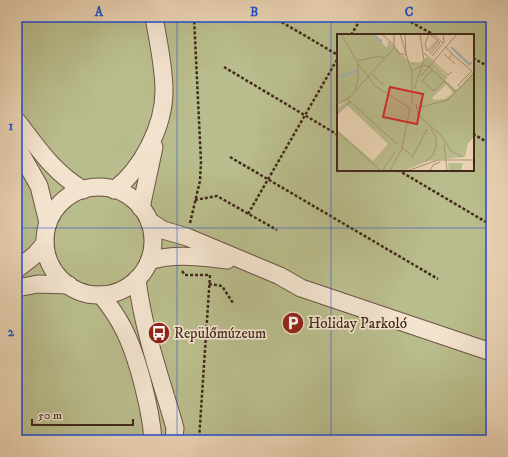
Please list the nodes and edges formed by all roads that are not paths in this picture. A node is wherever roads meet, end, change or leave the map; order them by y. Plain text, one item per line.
1 (154, 17) edge
2 (17, 121) edge
3 (155, 131) junction
4 (17, 147) edge
5 (83, 190) junction
6 (114, 190) junction
7 (145, 215) junction
8 (48, 223) junction
9 (45, 243) junction
10 (148, 261) junction
11 (243, 262) junction
12 (17, 269) edge
13 (137, 279) junction
14 (69, 285) junction
15 (17, 288) edge
16 (101, 295) junction
17 (491, 352) edge
18 (153, 440) edge
19 (174, 440) edge

1 - 3 street
2 - 5 street
3 - 6 street
3 - 7 street
4 - 8 street
5 - 6 street
5 - 8 street
6 - 7 street
7 - 10 street
7 - 11 street
8 - 9 street
9 - 12 street
9 - 14 street
10 - 11 street
10 - 13 street
11 - 17 street
13 - 16 street
13 - 19 street
14 - 15 street
14 - 16 street
16 - 18 street

